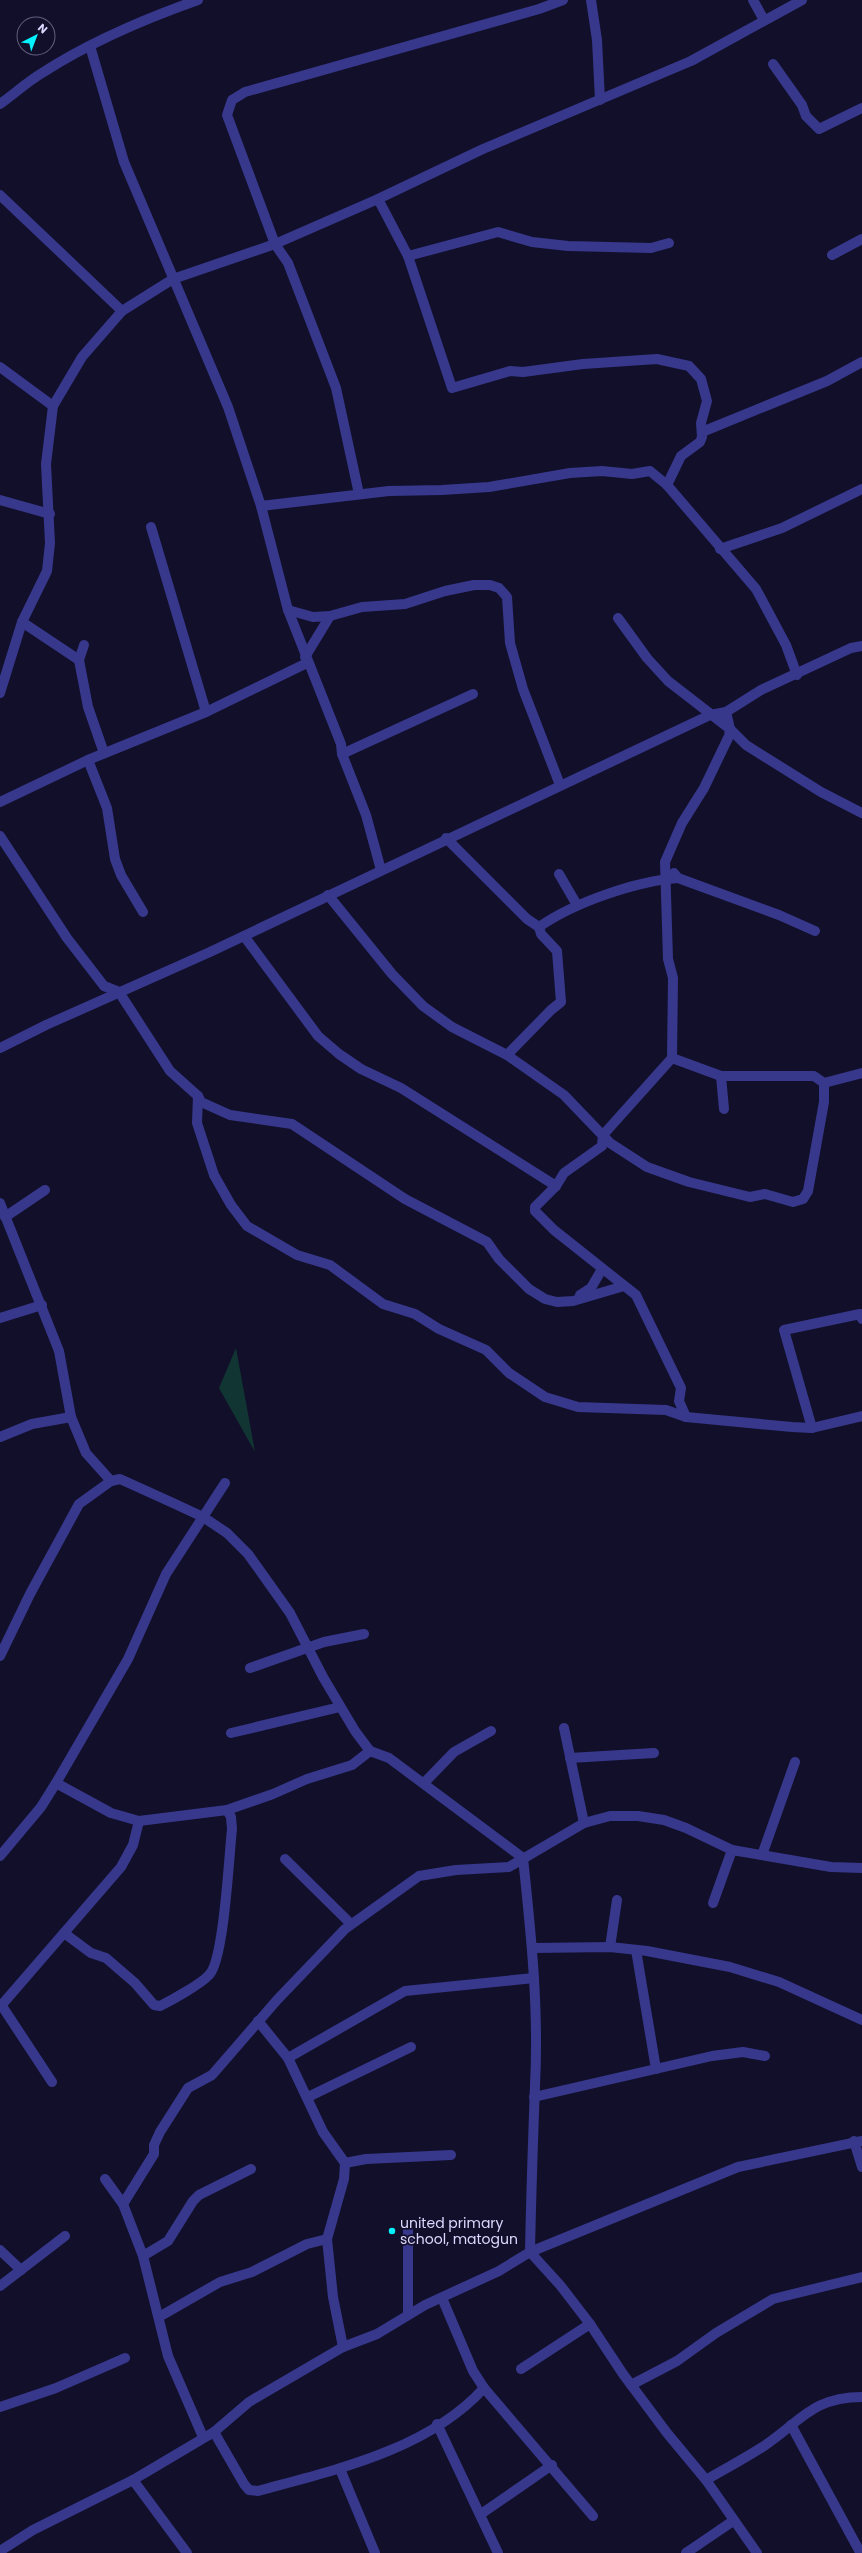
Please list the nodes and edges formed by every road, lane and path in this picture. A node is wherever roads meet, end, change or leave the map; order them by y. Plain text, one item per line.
1 (198, 0) edge
2 (562, 0) edge
3 (591, 0) edge
4 (753, 0) edge
5 (802, 0) edge
6 (764, 20) junction
7 (90, 46) junction
8 (773, 64) dead end
9 (600, 100) junction
10 (0, 104) edge
11 (862, 108) edge
12 (0, 195) edge
13 (378, 200) junction
14 (862, 239) edge
15 (669, 243) dead end
16 (275, 244) junction
17 (832, 255) dead end
18 (408, 256) junction
19 (173, 279) junction
20 (122, 311) junction
21 (862, 362) edge
22 (0, 367) edge
23 (53, 406) junction
24 (702, 432) junction
25 (673, 473) junction
26 (658, 475) junction
27 (667, 485) junction
28 (862, 488) edge
29 (359, 494) junction
30 (0, 500) edge
31 (261, 506) junction
32 (50, 514) junction
33 (151, 527) dead end
34 (720, 549) junction
35 (288, 610) junction
36 (330, 616) junction
37 (618, 618) dead end
38 (22, 622) junction
39 (84, 645) dead end
40 (862, 646) edge
41 (79, 660) junction
42 (306, 660) junction
43 (3, 668) edge
44 (797, 675) junction
45 (0, 693) edge
46 (473, 694) dead end
47 (206, 712) junction
48 (726, 712) junction
49 (710, 715) junction
50 (730, 729) junction
51 (104, 753) junction
52 (342, 754) junction
53 (88, 760) junction
54 (560, 785) junction
55 (0, 802) edge
56 (862, 813) edge
57 (0, 836) edge
58 (446, 838) junction
59 (665, 862) junction
60 (381, 870) junction
61 (559, 874) dead end
62 (678, 878) junction
63 (664, 879) junction
64 (328, 895) junction
65 (578, 905) junction
66 (143, 912) dead end
67 (539, 927) junction
68 (815, 931) dead end
69 (244, 936) junction
70 (119, 992) junction
71 (0, 1048) edge
72 (507, 1054) junction
73 (672, 1058) junction
74 (862, 1073) edge
75 (721, 1076) junction
76 (824, 1083) junction
77 (198, 1096) junction
78 (724, 1109) dead end
79 (603, 1135) junction
80 (556, 1186) junction
81 (45, 1190) dead end
82 (0, 1203) edge
83 (5, 1217) junction
84 (602, 1268) junction
85 (624, 1286) junction
86 (571, 1301) junction
87 (42, 1305) junction
88 (0, 1318) edge
89 (862, 1319) edge
90 (862, 1416) edge
91 (71, 1417) junction
92 (686, 1417) junction
93 (812, 1428) junction
94 (0, 1437) edge
95 (111, 1481) junction
96 (224, 1483) dead end
97 (203, 1517) junction
98 (364, 1634) dead end
99 (308, 1648) junction
100 (0, 1656) edge
101 (250, 1668) dead end
102 (340, 1707) junction
103 (564, 1728) dead end
104 (491, 1731) dead end
105 (231, 1732) dead end
106 (370, 1751) junction
107 (654, 1753) dead end
108 (570, 1758) junction
109 (795, 1762) dead end
110 (56, 1783) junction
111 (424, 1783) junction
112 (227, 1810) junction
113 (138, 1821) junction
114 (584, 1823) junction
115 (732, 1850) junction
116 (762, 1855) junction
117 (0, 1856) edge
118 (523, 1858) junction
119 (285, 1859) dead end
120 (862, 1868) edge
121 (617, 1900) dead end
122 (713, 1903) dead end
123 (351, 1924) junction
124 (64, 1933) junction
125 (610, 1947) junction
126 (533, 1948) junction
127 (636, 1950) junction
128 (534, 1978) junction
129 (1, 2007) edge
130 (862, 2020) edge
131 (258, 2021) junction
132 (411, 2048) dead end
133 (765, 2056) dead end
134 (288, 2058) junction
135 (656, 2069) junction
136 (52, 2082) dead end
137 (534, 2097) junction
138 (308, 2098) junction
139 (858, 2141) edge
140 (451, 2155) dead end
141 (345, 2163) junction
142 (862, 2167) edge
143 (251, 2169) dead end
144 (105, 2179) dead end
145 (123, 2204) junction
146 (408, 2228) dead end
147 (65, 2236) dead end
148 (327, 2239) junction
149 (0, 2250) edge
150 (530, 2252) junction
151 (143, 2256) junction
152 (21, 2270) junction
153 (862, 2277) edge
154 (0, 2286) edge
155 (442, 2298) junction
156 (408, 2315) junction
157 (159, 2317) junction
158 (590, 2324) junction
159 (343, 2346) junction
160 (125, 2358) dead end
161 (521, 2369) dead end
162 (631, 2385) junction
163 (484, 2388) junction
164 (862, 2397) edge
165 (0, 2407) edge
166 (437, 2424) junction
167 (791, 2425) junction
168 (214, 2432) junction
169 (204, 2437) junction
170 (552, 2466) junction
171 (340, 2468) junction
172 (133, 2480) junction
173 (706, 2480) junction
174 (481, 2514) junction
175 (593, 2516) dead end
176 (733, 2522) junction
177 (0, 2551) edge
178 (860, 2552) dead end
179 (187, 2553) edge
180 (375, 2553) edge
181 (498, 2553) edge
182 (686, 2553) edge
183 (757, 2553) edge

1 - 7 street
2 - 16 street
3 - 9 street
4 - 6 street
5 - 6 street
6 - 9 street
7 - 10 street
7 - 19 street
8 - 11 street
9 - 13 street
12 - 20 street
13 - 16 street
13 - 18 street
14 - 17 street
15 - 18 street
16 - 19 street
16 - 29 street
18 - 24 street
19 - 20 street
19 - 31 street
20 - 23 street
21 - 24 street
22 - 23 street
23 - 32 street
24 - 25 street
25 - 26 street
25 - 27 street
26 - 27 street
26 - 29 street
27 - 34 street
28 - 34 street
29 - 31 street
30 - 32 street
31 - 35 street
32 - 38 street
33 - 47 street
34 - 44 street
35 - 36 street
35 - 42 street
36 - 42 street
36 - 54 street
37 - 49 street
38 - 41 street
38 - 43 street
39 - 41 street
40 - 44 street
41 - 51 street
42 - 47 street
42 - 52 street
43 - 45 street
44 - 48 street
46 - 52 street
47 - 51 street
48 - 49 street
48 - 50 street
49 - 50 street
49 - 54 street
50 - 56 street
50 - 59 street
51 - 53 street
52 - 60 street
53 - 55 street
53 - 66 street
54 - 58 street
57 - 70 street
58 - 60 street
58 - 67 street
59 - 62 street
59 - 63 street
60 - 64 street
61 - 65 street
62 - 63 street
62 - 68 street
63 - 65 street
63 - 73 street
64 - 69 street
64 - 72 street
65 - 67 street
67 - 72 street
69 - 70 street
69 - 80 street
70 - 71 street
70 - 77 street
72 - 79 street
73 - 75 street
73 - 79 street
74 - 76 street
75 - 76 street
75 - 78 street
76 - 79 street
77 - 86 street
77 - 92 street
79 - 80 street
80 - 84 street
81 - 83 street
82 - 83 street
83 - 87 street
84 - 85 street
84 - 86 street
85 - 86 street
85 - 92 street
87 - 88 street
87 - 91 street
89 - 93 street
90 - 93 street
91 - 94 street
91 - 95 street
92 - 93 street
95 - 97 street
95 - 100 street
96 - 97 street
97 - 99 street
97 - 110 street
98 - 99 street
99 - 101 street
99 - 102 street
102 - 105 street
102 - 106 street
103 - 108 street
104 - 111 street
106 - 111 street
106 - 112 street
107 - 108 street
108 - 114 street
109 - 116 street
110 - 113 street
110 - 117 street
111 - 118 street
112 - 113 street
112 - 124 street
113 - 124 street
114 - 115 street
114 - 118 street
115 - 116 street
115 - 122 street
116 - 120 street
118 - 123 street
118 - 126 street
119 - 123 street
121 - 125 street
123 - 131 street
124 - 129 street
125 - 126 street
125 - 127 street
126 - 128 street
127 - 130 street
127 - 135 street
128 - 134 street
128 - 137 street
129 - 136 street
131 - 134 street
131 - 145 street
132 - 138 street
133 - 135 street
134 - 138 street
135 - 137 street
137 - 150 street
138 - 141 street
139 - 142 street
139 - 150 street
140 - 141 street
141 - 148 street
143 - 151 street
144 - 145 street
145 - 151 street
146 - 156 street
147 - 152 street
148 - 157 street
148 - 159 street
149 - 152 street
150 - 155 street
150 - 158 street
151 - 157 street
152 - 154 street
153 - 162 street
155 - 156 street
155 - 163 street
156 - 159 street
157 - 169 street
158 - 161 street
158 - 162 street
159 - 168 street
160 - 165 street
162 - 173 street
163 - 166 street
163 - 170 street
164 - 167 street
166 - 171 street
166 - 174 street
167 - 173 street
167 - 178 street
168 - 169 street
168 - 171 street
169 - 172 street
170 - 174 street
170 - 175 street
171 - 180 street
172 - 177 street
172 - 179 street
173 - 176 street
174 - 181 street
176 - 182 street
176 - 183 street

